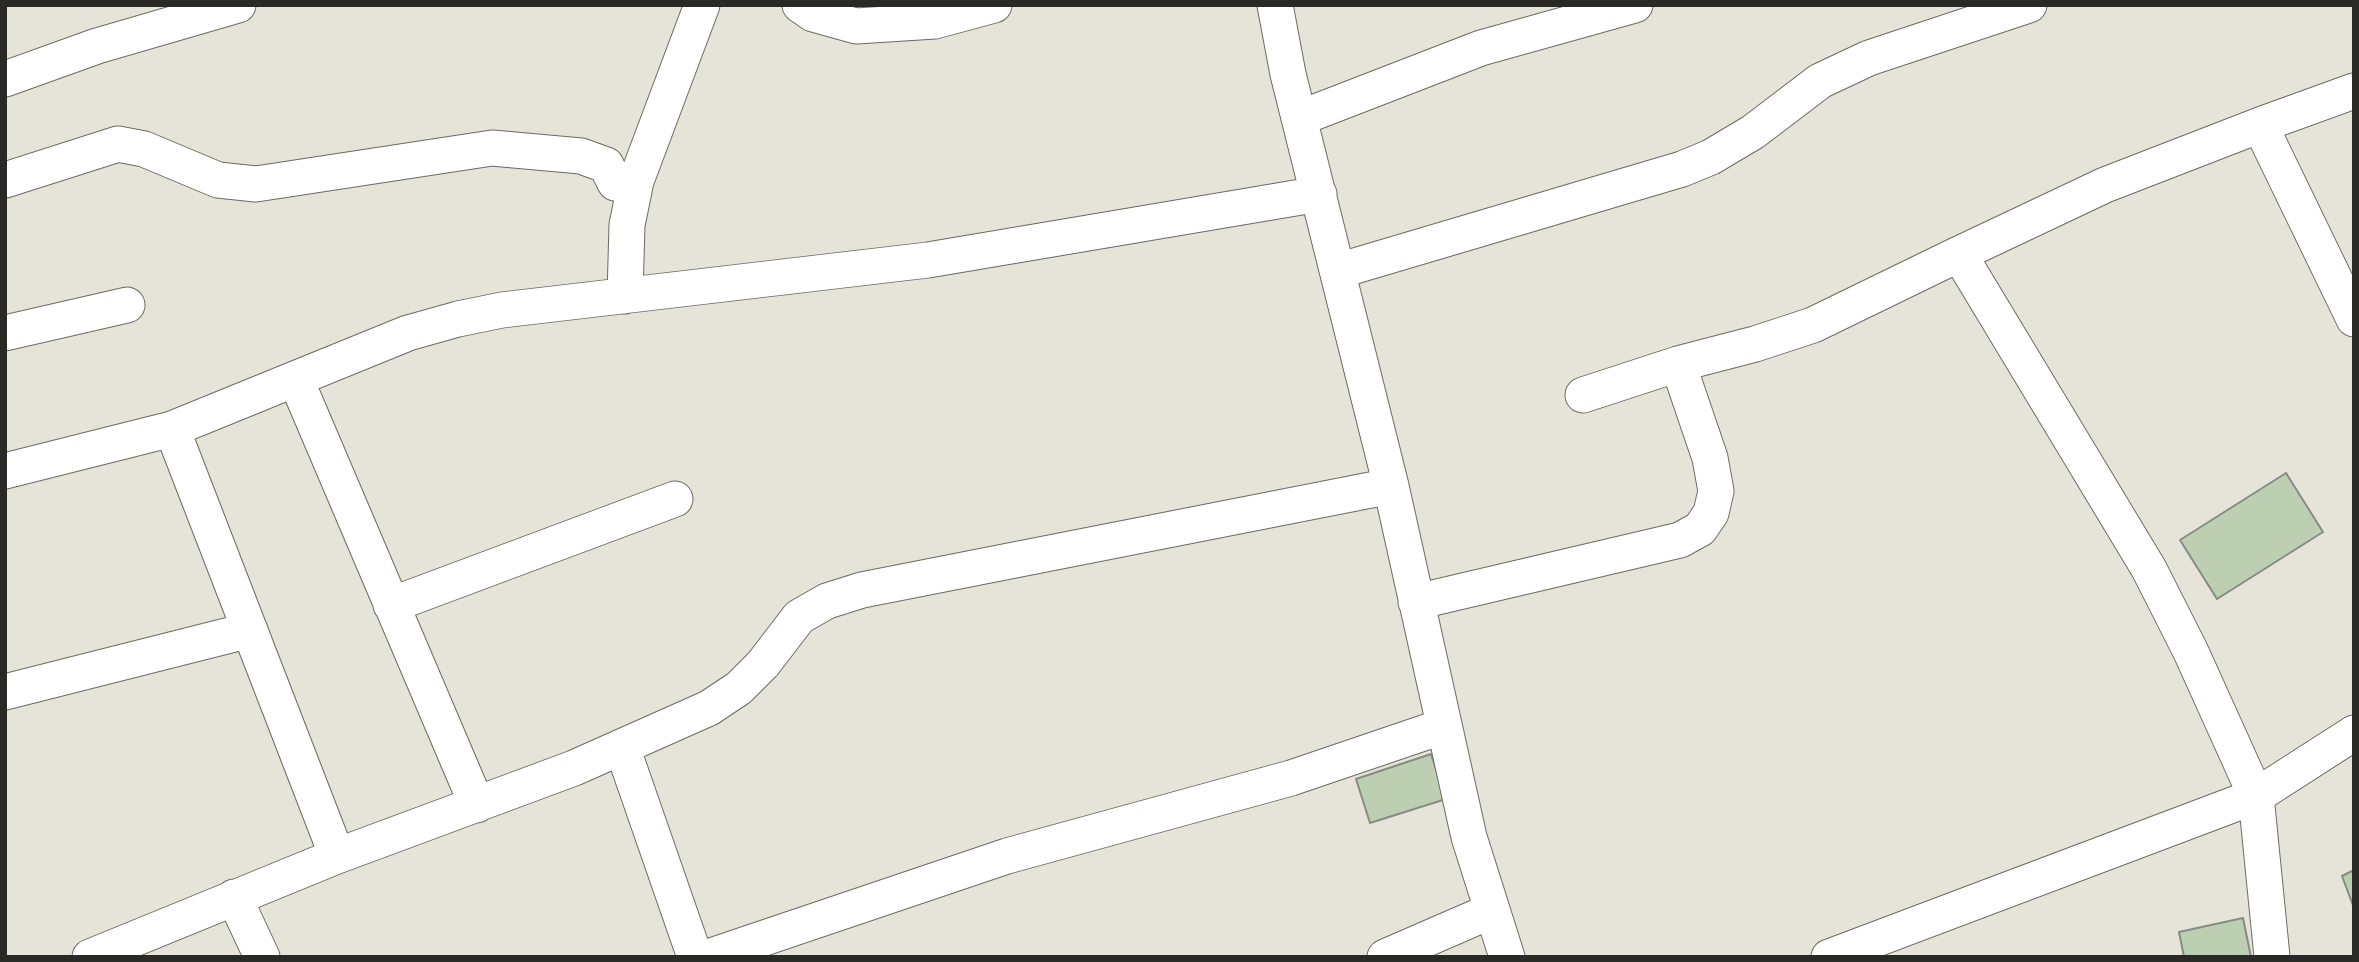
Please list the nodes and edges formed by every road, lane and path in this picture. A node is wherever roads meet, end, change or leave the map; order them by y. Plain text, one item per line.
1 (238, 5) edge
2 (702, 5) edge
3 (800, 5) edge
4 (993, 5) edge
5 (1275, 5) edge
6 (1635, 5) edge
7 (2029, 5) edge
8 (5, 79) edge
9 (2354, 91) edge
10 (1300, 118) junction
11 (2260, 125) junction
12 (5, 180) edge
13 (636, 181) junction
14 (1319, 194) junction
15 (1959, 254) junction
16 (1338, 271) junction
17 (625, 296) junction
18 (127, 305) dead end
19 (2354, 319) edge
20 (5, 334) edge
21 (1678, 364) junction
22 (296, 380) junction
23 (1583, 395) dead end
24 (172, 429) junction
25 (5, 471) edge
26 (1391, 486) junction
27 (675, 499) dead end
28 (1416, 602) junction
29 (391, 605) junction
30 (250, 630) junction
31 (5, 692) edge
32 (1444, 726) junction
33 (2354, 733) edge
34 (622, 747) junction
35 (2256, 796) junction
36 (477, 805) junction
37 (337, 856) junction
38 (234, 897) junction
39 (1491, 911) junction
40 (90, 957) edge
41 (262, 957) edge
42 (695, 957) edge
43 (708, 957) edge
44 (1385, 957) edge
45 (1507, 957) edge
46 (1829, 957) edge
47 (2272, 957) edge

1 - 8 street
2 - 13 street
3 - 4 street
5 - 10 street
6 - 10 street
7 - 16 street
9 - 11 street
10 - 14 street
11 - 15 street
11 - 19 street
12 - 13 street
13 - 17 street
14 - 16 street
14 - 17 street
15 - 21 street
15 - 35 street
16 - 26 street
17 - 22 street
18 - 20 street
21 - 23 street
21 - 28 street
22 - 24 street
22 - 29 street
24 - 25 street
24 - 30 street
26 - 28 street
26 - 34 street
27 - 29 street
28 - 32 street
29 - 36 street
30 - 31 street
30 - 37 street
32 - 39 street
32 - 43 street
33 - 35 street
34 - 36 street
34 - 42 street
35 - 46 street
35 - 47 street
36 - 37 street
37 - 38 street
38 - 40 street
38 - 41 street
39 - 44 street
39 - 45 street

